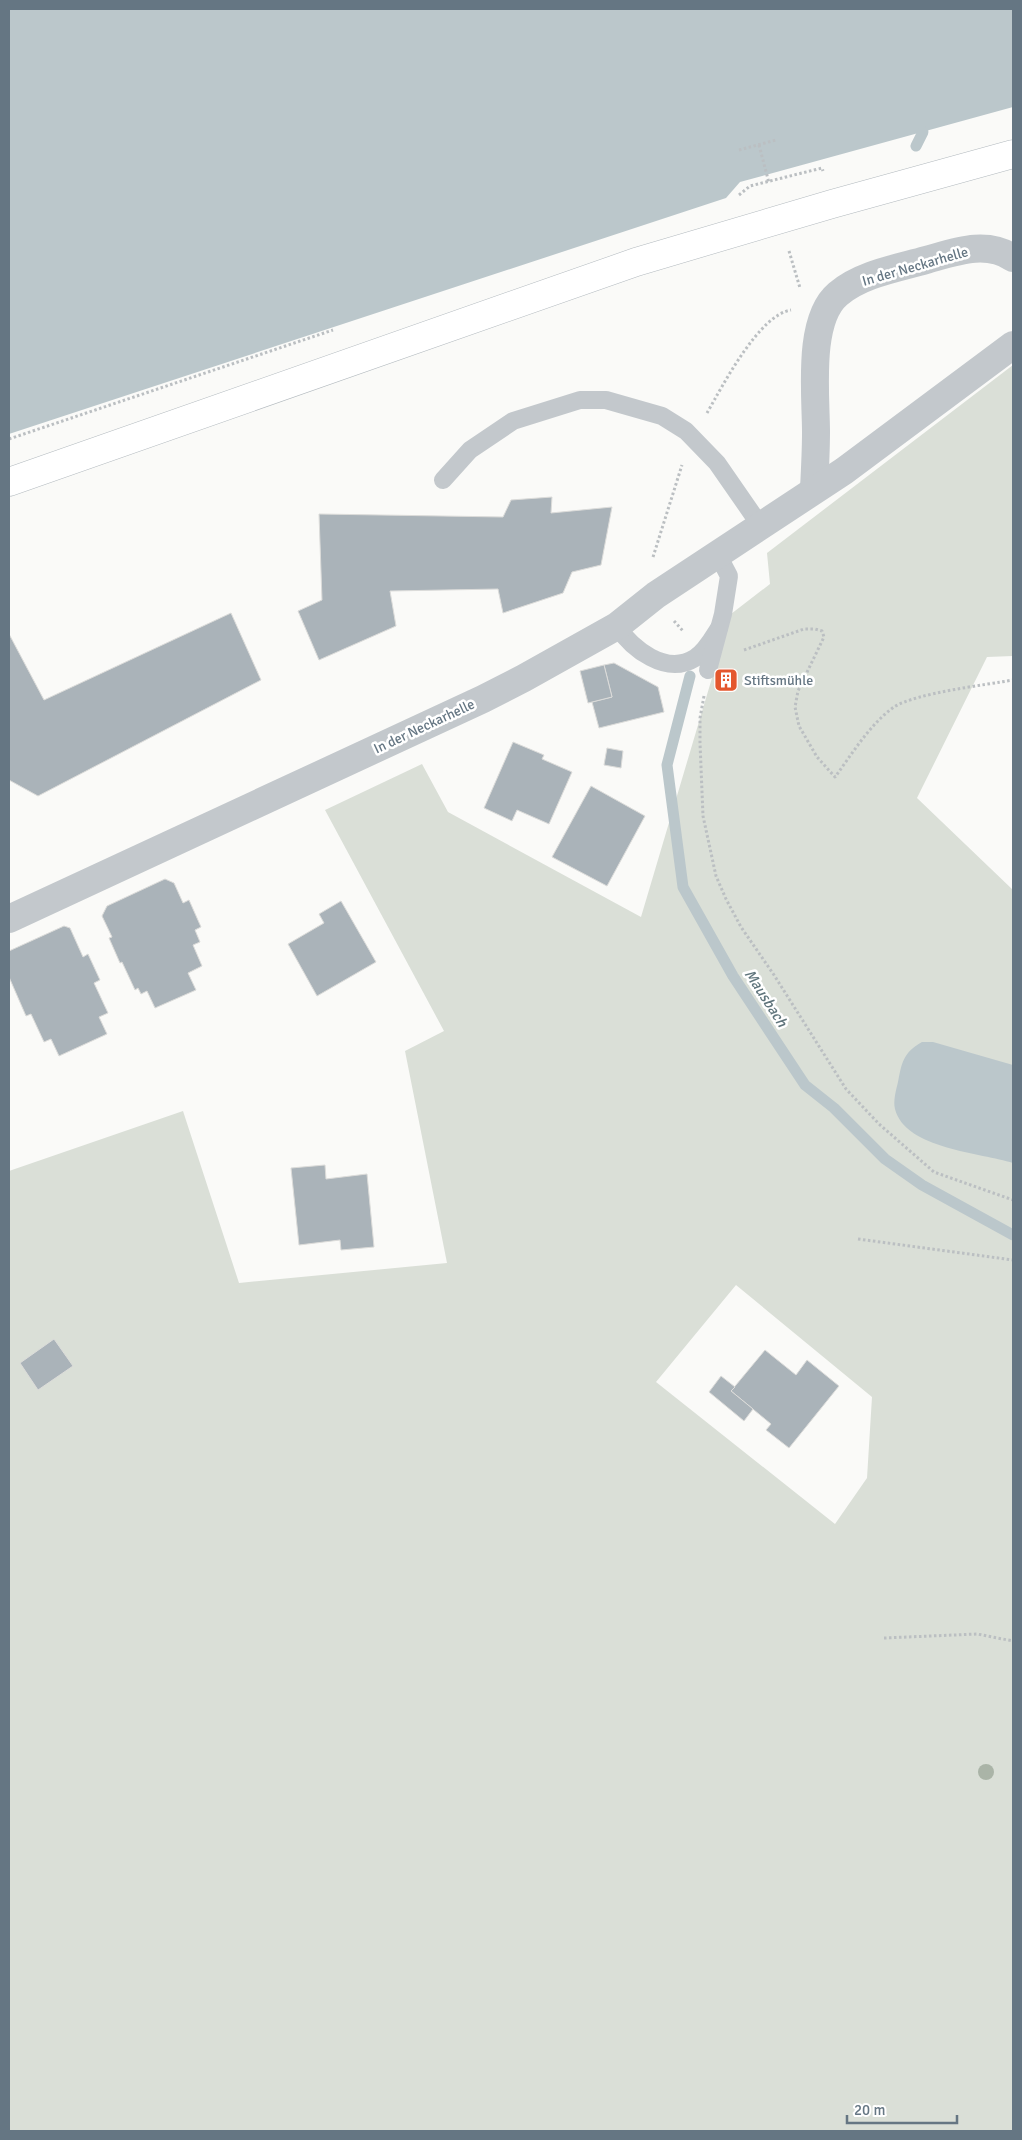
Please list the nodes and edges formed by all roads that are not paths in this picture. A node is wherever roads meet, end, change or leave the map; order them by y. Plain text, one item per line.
1 (1013, 154) edge
2 (1013, 258) edge
3 (1013, 345) edge
4 (443, 480) dead end
5 (9, 482) edge
6 (814, 489) junction
7 (760, 525) junction
8 (718, 554) junction
9 (617, 626) junction
10 (9, 919) edge

1 - 5 main road
2 - 6 street, In der Neckarhelle
3 - 6 street, In der Neckarhelle
4 - 7 lane
6 - 7 street, In der Neckarhelle
7 - 8 street, In der Neckarhelle
8 - 9 street, In der Neckarhelle
8 - 9 lane
9 - 10 street, In der Neckarhelle

